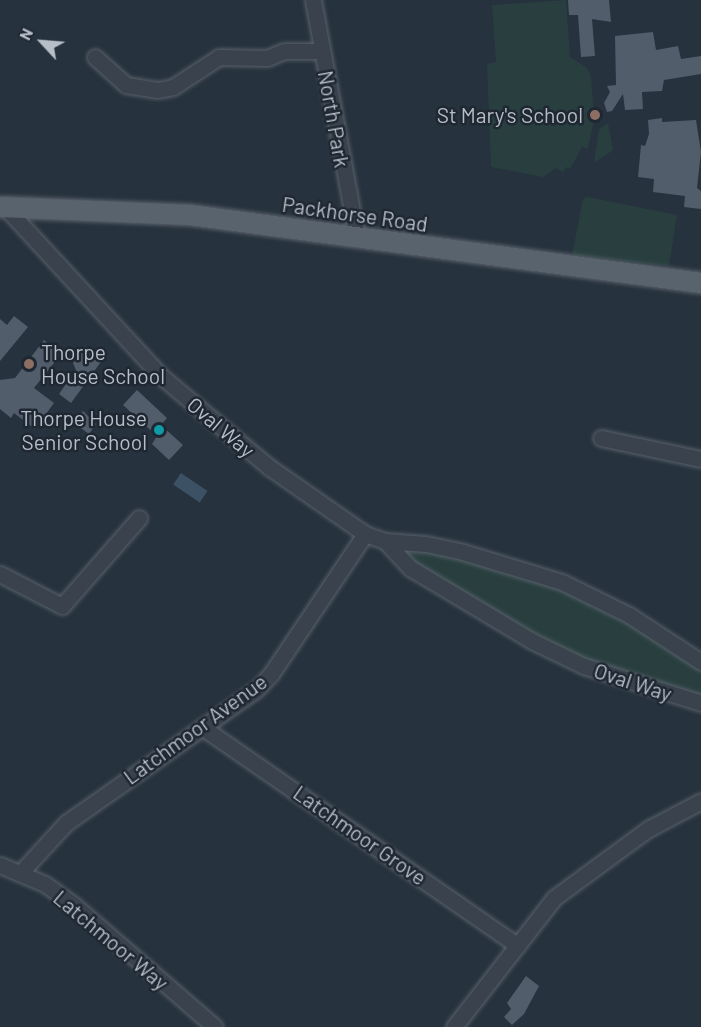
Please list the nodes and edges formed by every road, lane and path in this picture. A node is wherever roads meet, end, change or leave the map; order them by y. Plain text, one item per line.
1 (313, 0) edge
2 (321, 51) junction
3 (95, 57) dead end
4 (2, 207) edge
5 (357, 238) junction
6 (701, 283) edge
7 (601, 438) dead end
8 (701, 459) edge
9 (139, 518) dead end
10 (366, 534) junction
11 (385, 541) junction
12 (0, 574) edge
13 (701, 662) edge
14 (701, 703) edge
15 (202, 727) junction
16 (701, 801) edge
17 (0, 865) edge
18 (21, 872) junction
19 (517, 945) junction
20 (215, 1027) edge
21 (454, 1027) edge

1 - 2 street, North Park
2 - 3 street
2 - 5 street, North Park
4 - 5 main road, Packhorse Road
4 - 10 street, Oval Way
5 - 6 main road, Packhorse Road
7 - 8 street
9 - 12 street
10 - 11 street, Oval Way
10 - 15 street, Latchmoor Avenue
11 - 13 street, Oval Way
11 - 14 street, Oval Way
15 - 18 street, Latchmoor Avenue
15 - 19 street, Latchmoor Grove
16 - 19 street
17 - 18 street, Latchmoor Way
18 - 20 street, Latchmoor Way
19 - 21 street

